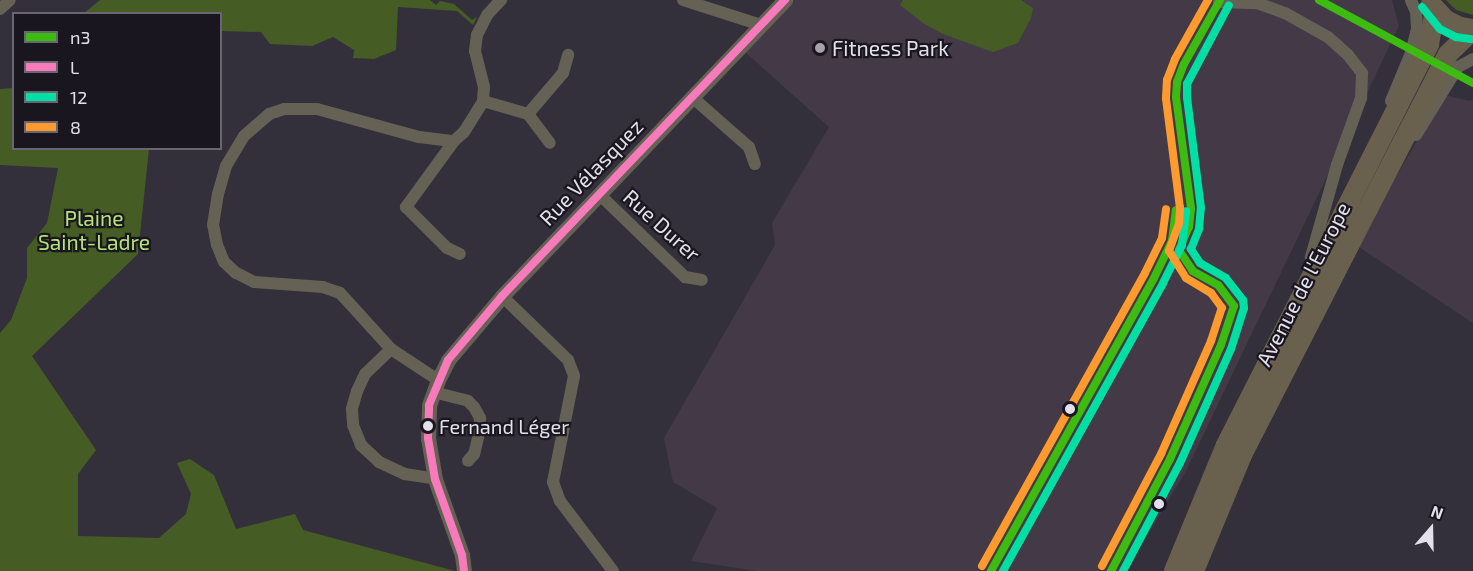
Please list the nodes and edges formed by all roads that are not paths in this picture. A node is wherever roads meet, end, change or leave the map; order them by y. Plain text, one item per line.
1 (10, 0) edge
2 (501, 0) edge
3 (683, 0) edge
4 (785, 0) edge
5 (1411, 0) edge
6 (1219, 2) edge
7 (1432, 5) edge
8 (0, 9) edge
9 (761, 25) junction
10 (1473, 30) edge
11 (568, 55) dead end
12 (1473, 59) edge
13 (692, 97) junction
14 (483, 101) junction
15 (528, 114) junction
16 (454, 141) junction
17 (550, 143) dead end
18 (1372, 157) junction
19 (755, 164) dead end
20 (599, 194) junction
21 (1368, 208) junction
22 (460, 254) dead end
23 (702, 280) dead end
24 (502, 296) junction
25 (1292, 317) junction
26 (391, 348) junction
27 (435, 386) junction
28 (468, 461) dead end
29 (435, 479) junction
30 (464, 571) edge
31 (613, 571) edge
32 (1174, 571) edge
33 (1194, 571) edge

1 - 8 street
2 - 14 street
3 - 9 street
4 - 9 street, Rue Vélasquez
5 - 18 street
6 - 25 street, Avenue de l'Europe
7 - 10 main road
7 - 18 main road, Avenue de l'Europe
9 - 13 street, Rue Vélasquez
10 - 21 main road, Avenue de l'Europe
11 - 15 street
12 - 21 street
13 - 19 street
13 - 20 street, Rue Vélasquez
14 - 15 street
14 - 16 street
15 - 17 street
16 - 22 street
16 - 26 street
18 - 25 main road, Avenue de l'Europe
20 - 23 street, Rue Durer
20 - 24 street, Rue Vélasquez
21 - 33 main road, Avenue de l'Europe
24 - 27 street, Rue Vélasquez
24 - 31 street
25 - 32 main road, Avenue de l'Europe
26 - 27 street
26 - 29 street
27 - 28 street
27 - 29 street
29 - 30 street

